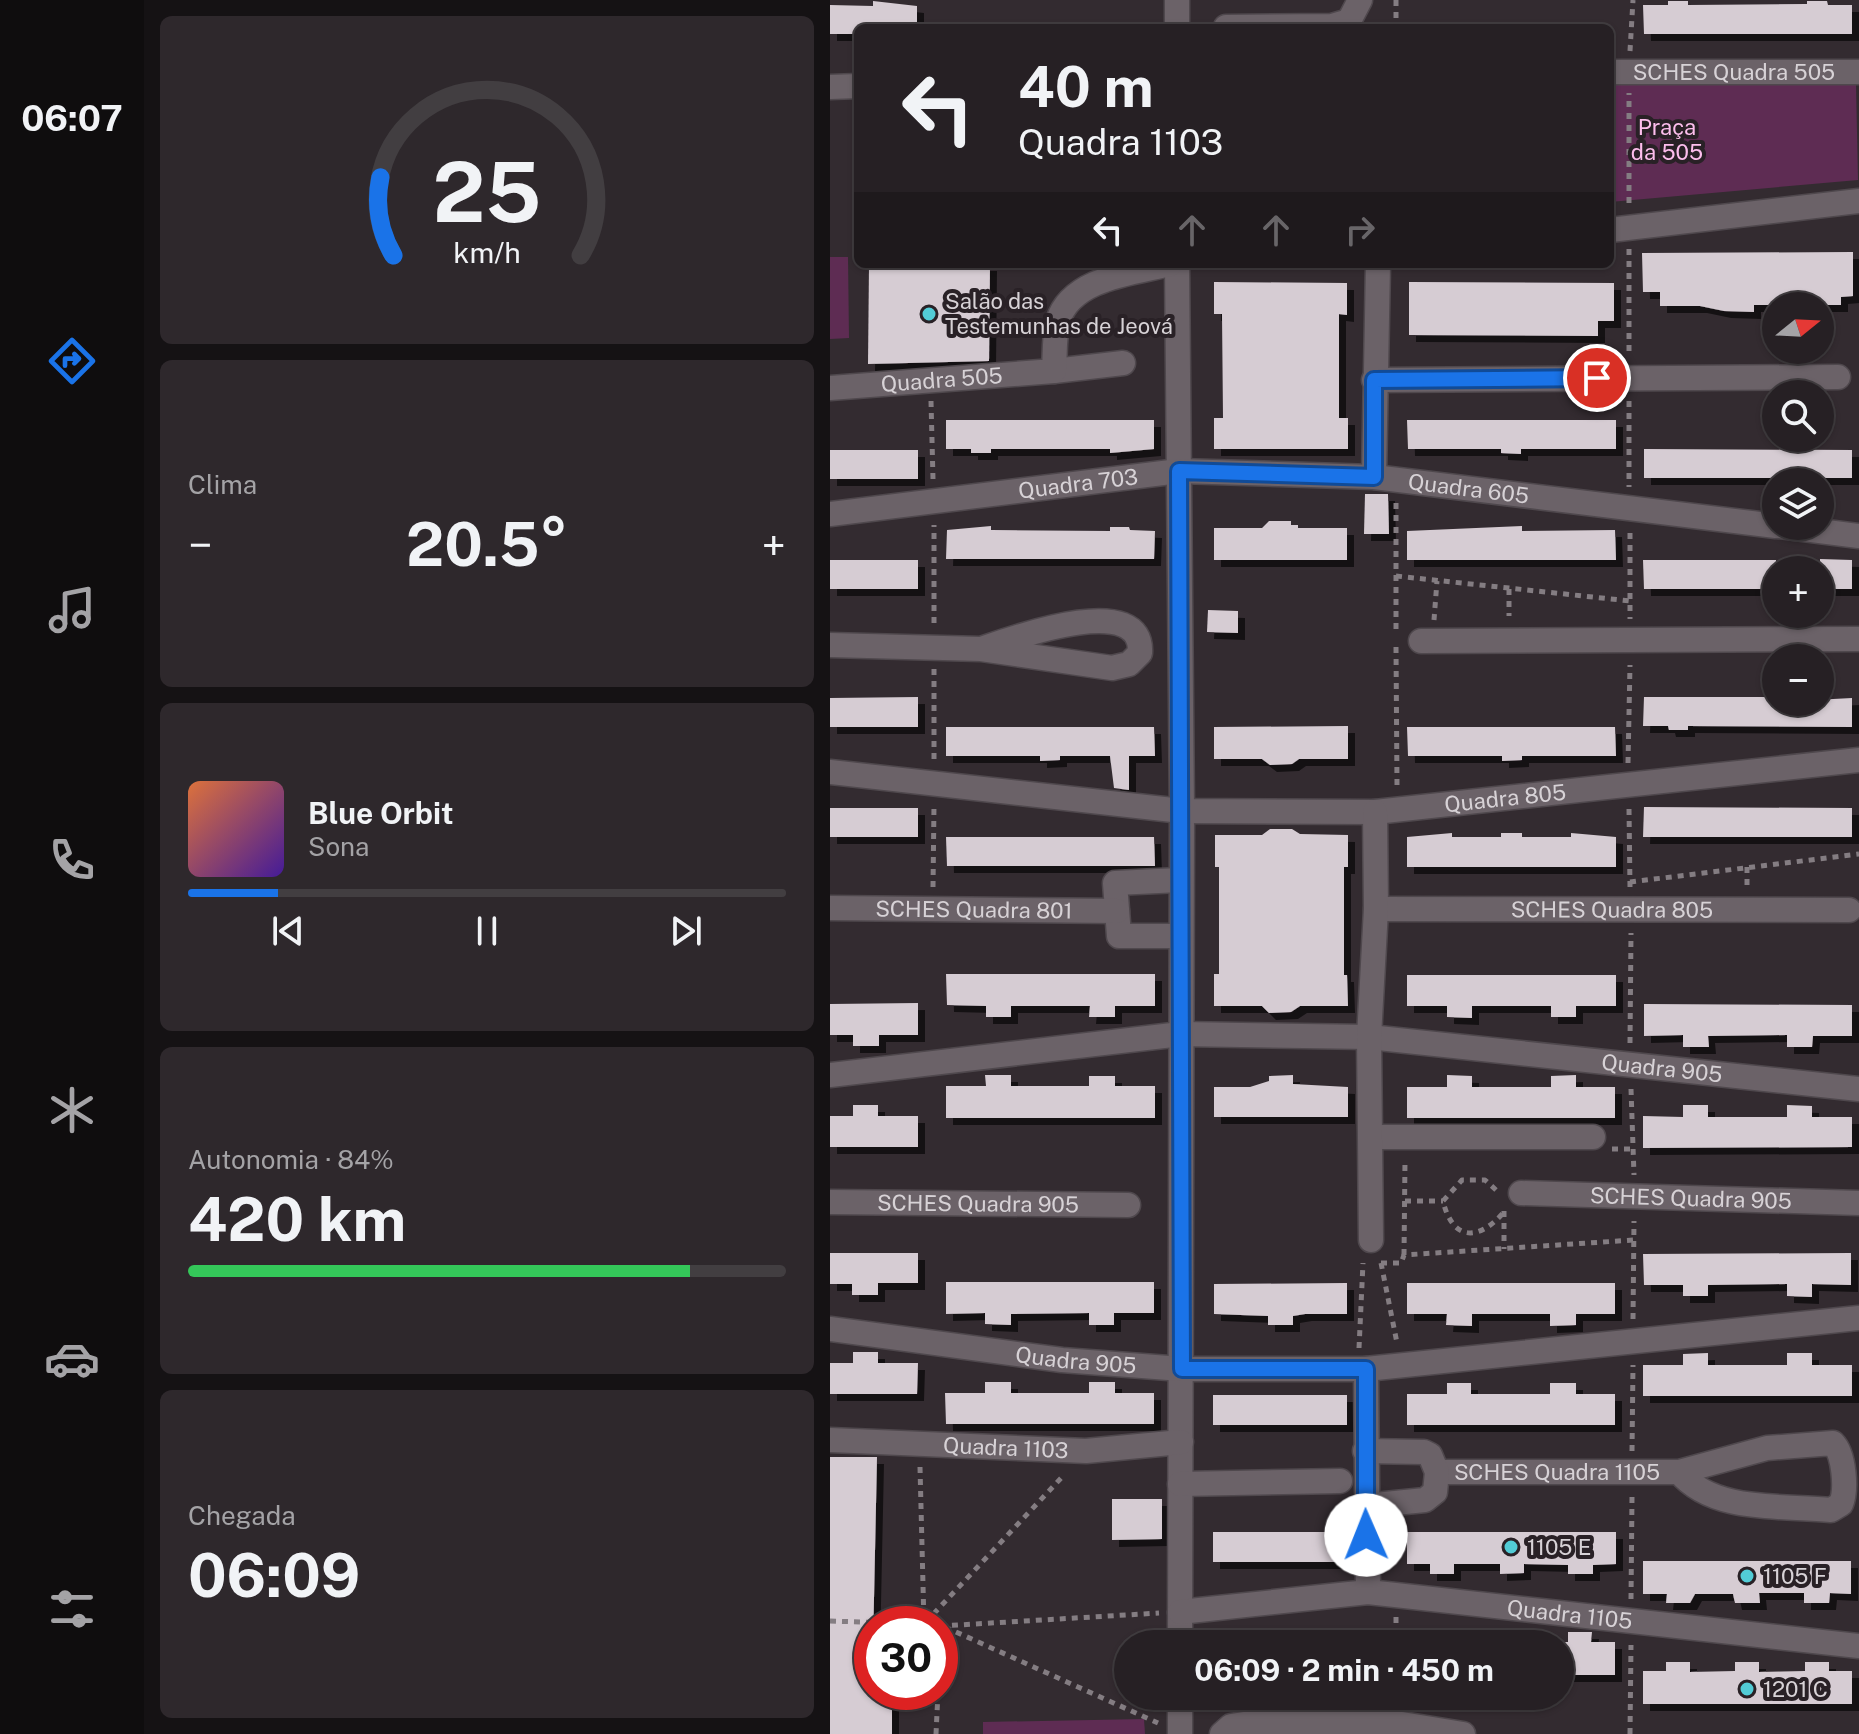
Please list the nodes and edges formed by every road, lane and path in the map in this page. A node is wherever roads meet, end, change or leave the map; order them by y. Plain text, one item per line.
1 (1177, 0) edge
2 (1360, 0) edge
3 (1396, 0) edge
4 (1633, 0) edge
5 (1177, 24) edge
6 (1339, 24) edge
7 (1396, 24) edge
8 (1619, 72) edge
9 (1859, 72) edge
10 (854, 86) edge
11 (830, 87) edge
12 (1859, 201) edge
13 (1619, 229) edge
14 (1177, 268) edge
15 (1378, 268) edge
16 (1124, 270) edge
17 (1123, 363) dead end
18 (1054, 371) junction
19 (1838, 377) dead end
20 (1629, 378) junction
21 (1374, 380) junction
22 (830, 388) edge
23 (1179, 471) junction
24 (1374, 477) junction
25 (1629, 508) junction
26 (830, 514) edge
27 (1762, 524) edge
28 (1834, 533) edge
29 (1859, 536) edge
30 (1396, 576) dead end
31 (1437, 581) junction
32 (1630, 601) junction
33 (1859, 639) edge
34 (1630, 640) junction
35 (1427, 641) joint
36 (830, 645) edge
37 (981, 649) junction
38 (1859, 760) edge
39 (830, 772) edge
40 (1628, 785) junction
41 (1182, 811) junction
42 (1375, 812) junction
43 (1859, 854) edge
44 (1180, 880) junction
45 (1630, 882) junction
46 (830, 908) edge
47 (1376, 909) junction
48 (1631, 910) junction
49 (1849, 910) dead end
50 (1117, 911) junction
51 (1180, 936) junction
52 (1181, 1034) junction
53 (1369, 1037) junction
54 (1630, 1065) junction
55 (830, 1075) edge
56 (1859, 1089) edge
57 (1371, 1137) junction
58 (1593, 1137) dead end
59 (1405, 1151) dead end
60 (1635, 1196) junction
61 (1513, 1197) joint
62 (1405, 1201) junction
63 (1443, 1201) junction
64 (830, 1202) edge
65 (1859, 1203) edge
66 (1128, 1205) dead end
67 (1504, 1212) dead end
68 (1371, 1240) joint
69 (1634, 1240) junction
70 (1404, 1255) junction
71 (1381, 1263) junction
72 (1859, 1318) edge
73 (830, 1329) edge
74 (1633, 1341) junction
75 (1398, 1366) junction
76 (1182, 1369) junction
77 (1362, 1369) junction
78 (830, 1440) edge
79 (1181, 1442) junction
80 (919, 1446) junction
81 (1086, 1451) junction
82 (1365, 1451) junction
83 (1437, 1472) junction
84 (1632, 1472) junction
85 (1679, 1472) junction
86 (1340, 1481) dead end
87 (1180, 1484) junction
88 (1365, 1506) junction
89 (1368, 1592) junction
90 (923, 1606) edge
91 (941, 1606) edge
92 (1180, 1612) junction
93 (830, 1621) edge
94 (854, 1622) edge
95 (1631, 1622) junction
96 (958, 1625) edge
97 (1180, 1630) edge
98 (958, 1634) edge
99 (1859, 1646) edge
100 (937, 1710) edge
101 (1180, 1710) edge
102 (1180, 1733) edge
103 (936, 1734) edge
104 (1222, 1734) edge
105 (1463, 1734) edge
106 (1630, 1734) edge

1 - 5 street
2 - 6 street
3 - 7 path
4 - 8 path
8 - 9 street, SCHES Quadra 505
8 - 13 path
10 - 11 street
12 - 13 street
13 - 20 path
14 - 23 street
15 - 21 street
16 - 18 street
17 - 18 street, Quadra 505
18 - 22 street, Quadra 505
19 - 20 street
20 - 21 street
20 - 25 path
21 - 24 street
23 - 24 street, Quadra 703
23 - 26 street, Quadra 703
23 - 41 street
24 - 25 street, Quadra 605
25 - 27 street, Quadra 605
25 - 32 path
28 - 29 street, Quadra 605
30 - 31 path
31 - 32 path
31 - 35 path
32 - 34 path
33 - 34 street
34 - 35 street
34 - 40 path
36 - 37 street
37 - 37 street
38 - 40 street, Quadra 805
39 - 41 street
40 - 42 street, Quadra 805
40 - 45 path
41 - 42 street
41 - 44 street
42 - 47 street
43 - 45 path
44 - 50 street
44 - 51 street
45 - 48 path
46 - 50 street, SCHES Quadra 801
47 - 48 street, SCHES Quadra 805
47 - 53 street
48 - 49 street, SCHES Quadra 805
48 - 54 path
50 - 51 street
51 - 52 street
52 - 53 street, Quadra 905
52 - 55 street, Quadra 905
52 - 76 street
53 - 54 street, Quadra 905
53 - 57 street
54 - 56 street, Quadra 905
54 - 60 path
57 - 58 street
57 - 68 street
59 - 62 path
60 - 61 street, SCHES Quadra 905
60 - 65 street, SCHES Quadra 905
60 - 69 path
61 - 63 path
62 - 63 path
62 - 70 path
63 - 67 path
64 - 66 street, SCHES Quadra 905
68 - 71 path
69 - 70 path
69 - 74 path
70 - 71 path
71 - 75 path
71 - 77 path
72 - 74 street
73 - 76 street, Quadra 905
74 - 75 street
74 - 84 path
75 - 77 street
76 - 77 street
76 - 79 street
77 - 82 street
78 - 80 street, Quadra 1103
79 - 81 street, Quadra 1103
79 - 87 street
80 - 81 street, Quadra 1103
80 - 90 path
81 - 91 path
82 - 83 street
82 - 88 street
83 - 84 street, SCHES Quadra 1105
83 - 88 street
84 - 85 street, SCHES Quadra 1105
84 - 95 path
85 - 85 street, SCHES Quadra 1105
86 - 87 street
87 - 92 street
88 - 89 street
89 - 92 street
89 - 95 street, Quadra 1105
92 - 96 path
92 - 97 street
93 - 94 path
95 - 99 street, Quadra 1105
95 - 106 path
98 - 102 path
100 - 103 path
101 - 102 street
104 - 105 street

